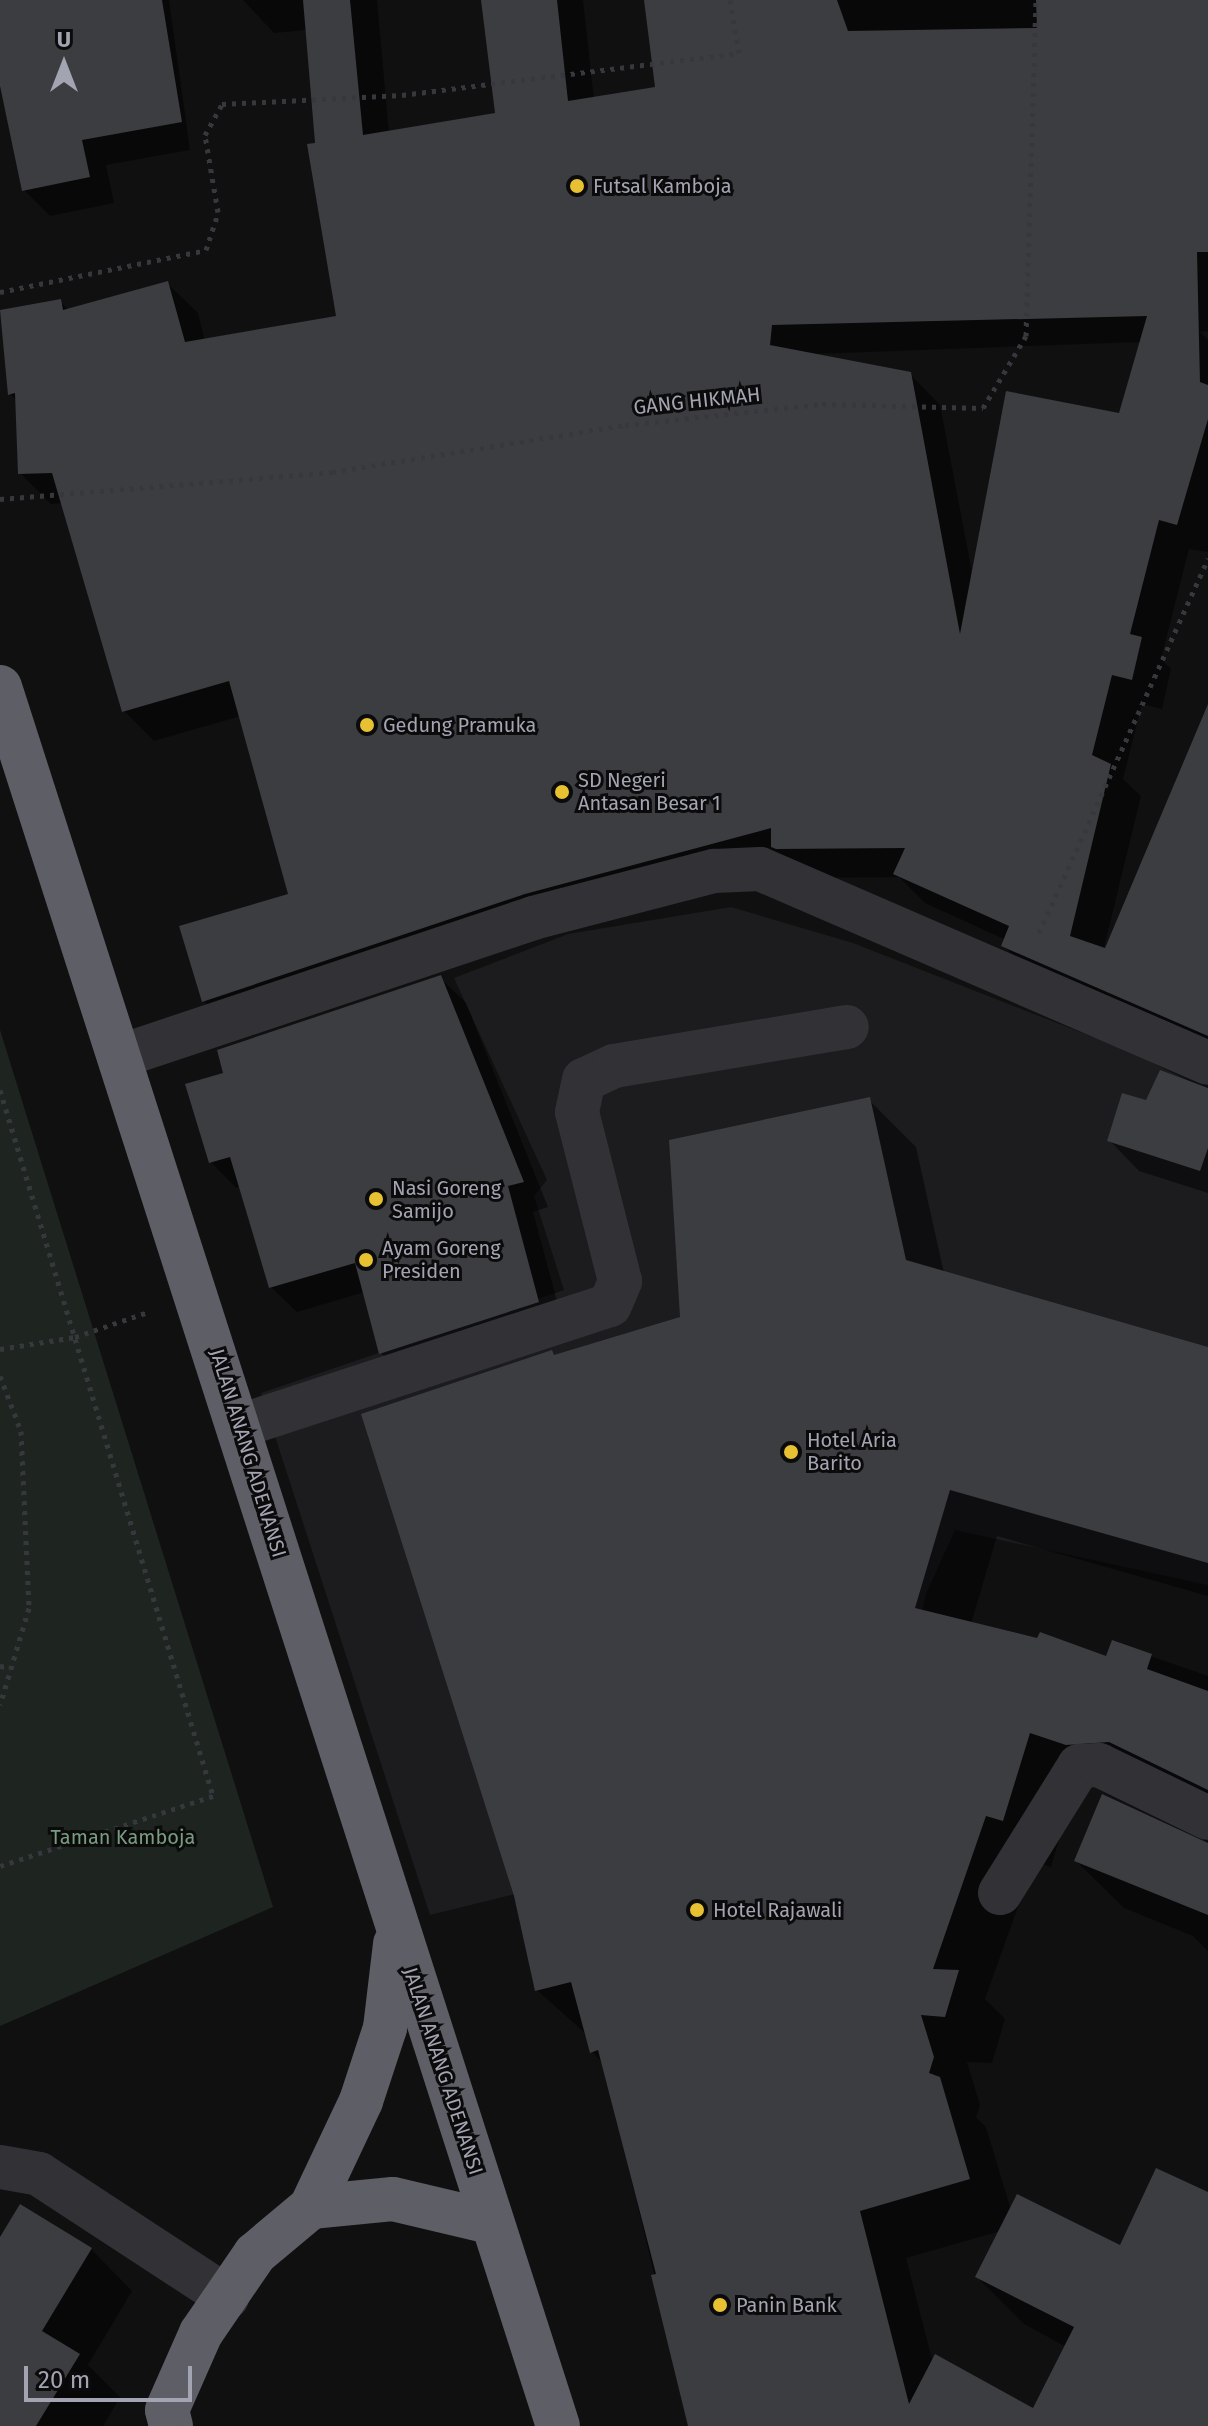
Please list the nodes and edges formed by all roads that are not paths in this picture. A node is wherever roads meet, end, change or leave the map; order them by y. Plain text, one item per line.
1 (0, 687) edge
2 (847, 1027) dead end
3 (121, 1056) junction
4 (1208, 1063) edge
5 (240, 1426) junction
6 (1208, 1818) edge
7 (1000, 1893) dead end
8 (397, 1926) junction
9 (0, 2167) edge
10 (311, 2207) junction
11 (490, 2222) junction
12 (227, 2297) junction
13 (171, 2426) edge
14 (558, 2426) edge

1 - 3 highway, JALAN ANANG ADENANSI
2 - 5 street
3 - 4 street
3 - 5 highway, JALAN ANANG ADENANSI
5 - 8 highway, JALAN ANANG ADENANSI
6 - 7 street
8 - 10 highway
8 - 11 highway, JALAN ANANG ADENANSI
9 - 12 street
10 - 11 highway
10 - 12 highway
11 - 14 highway, JALAN ANANG ADENANSI
12 - 13 highway

